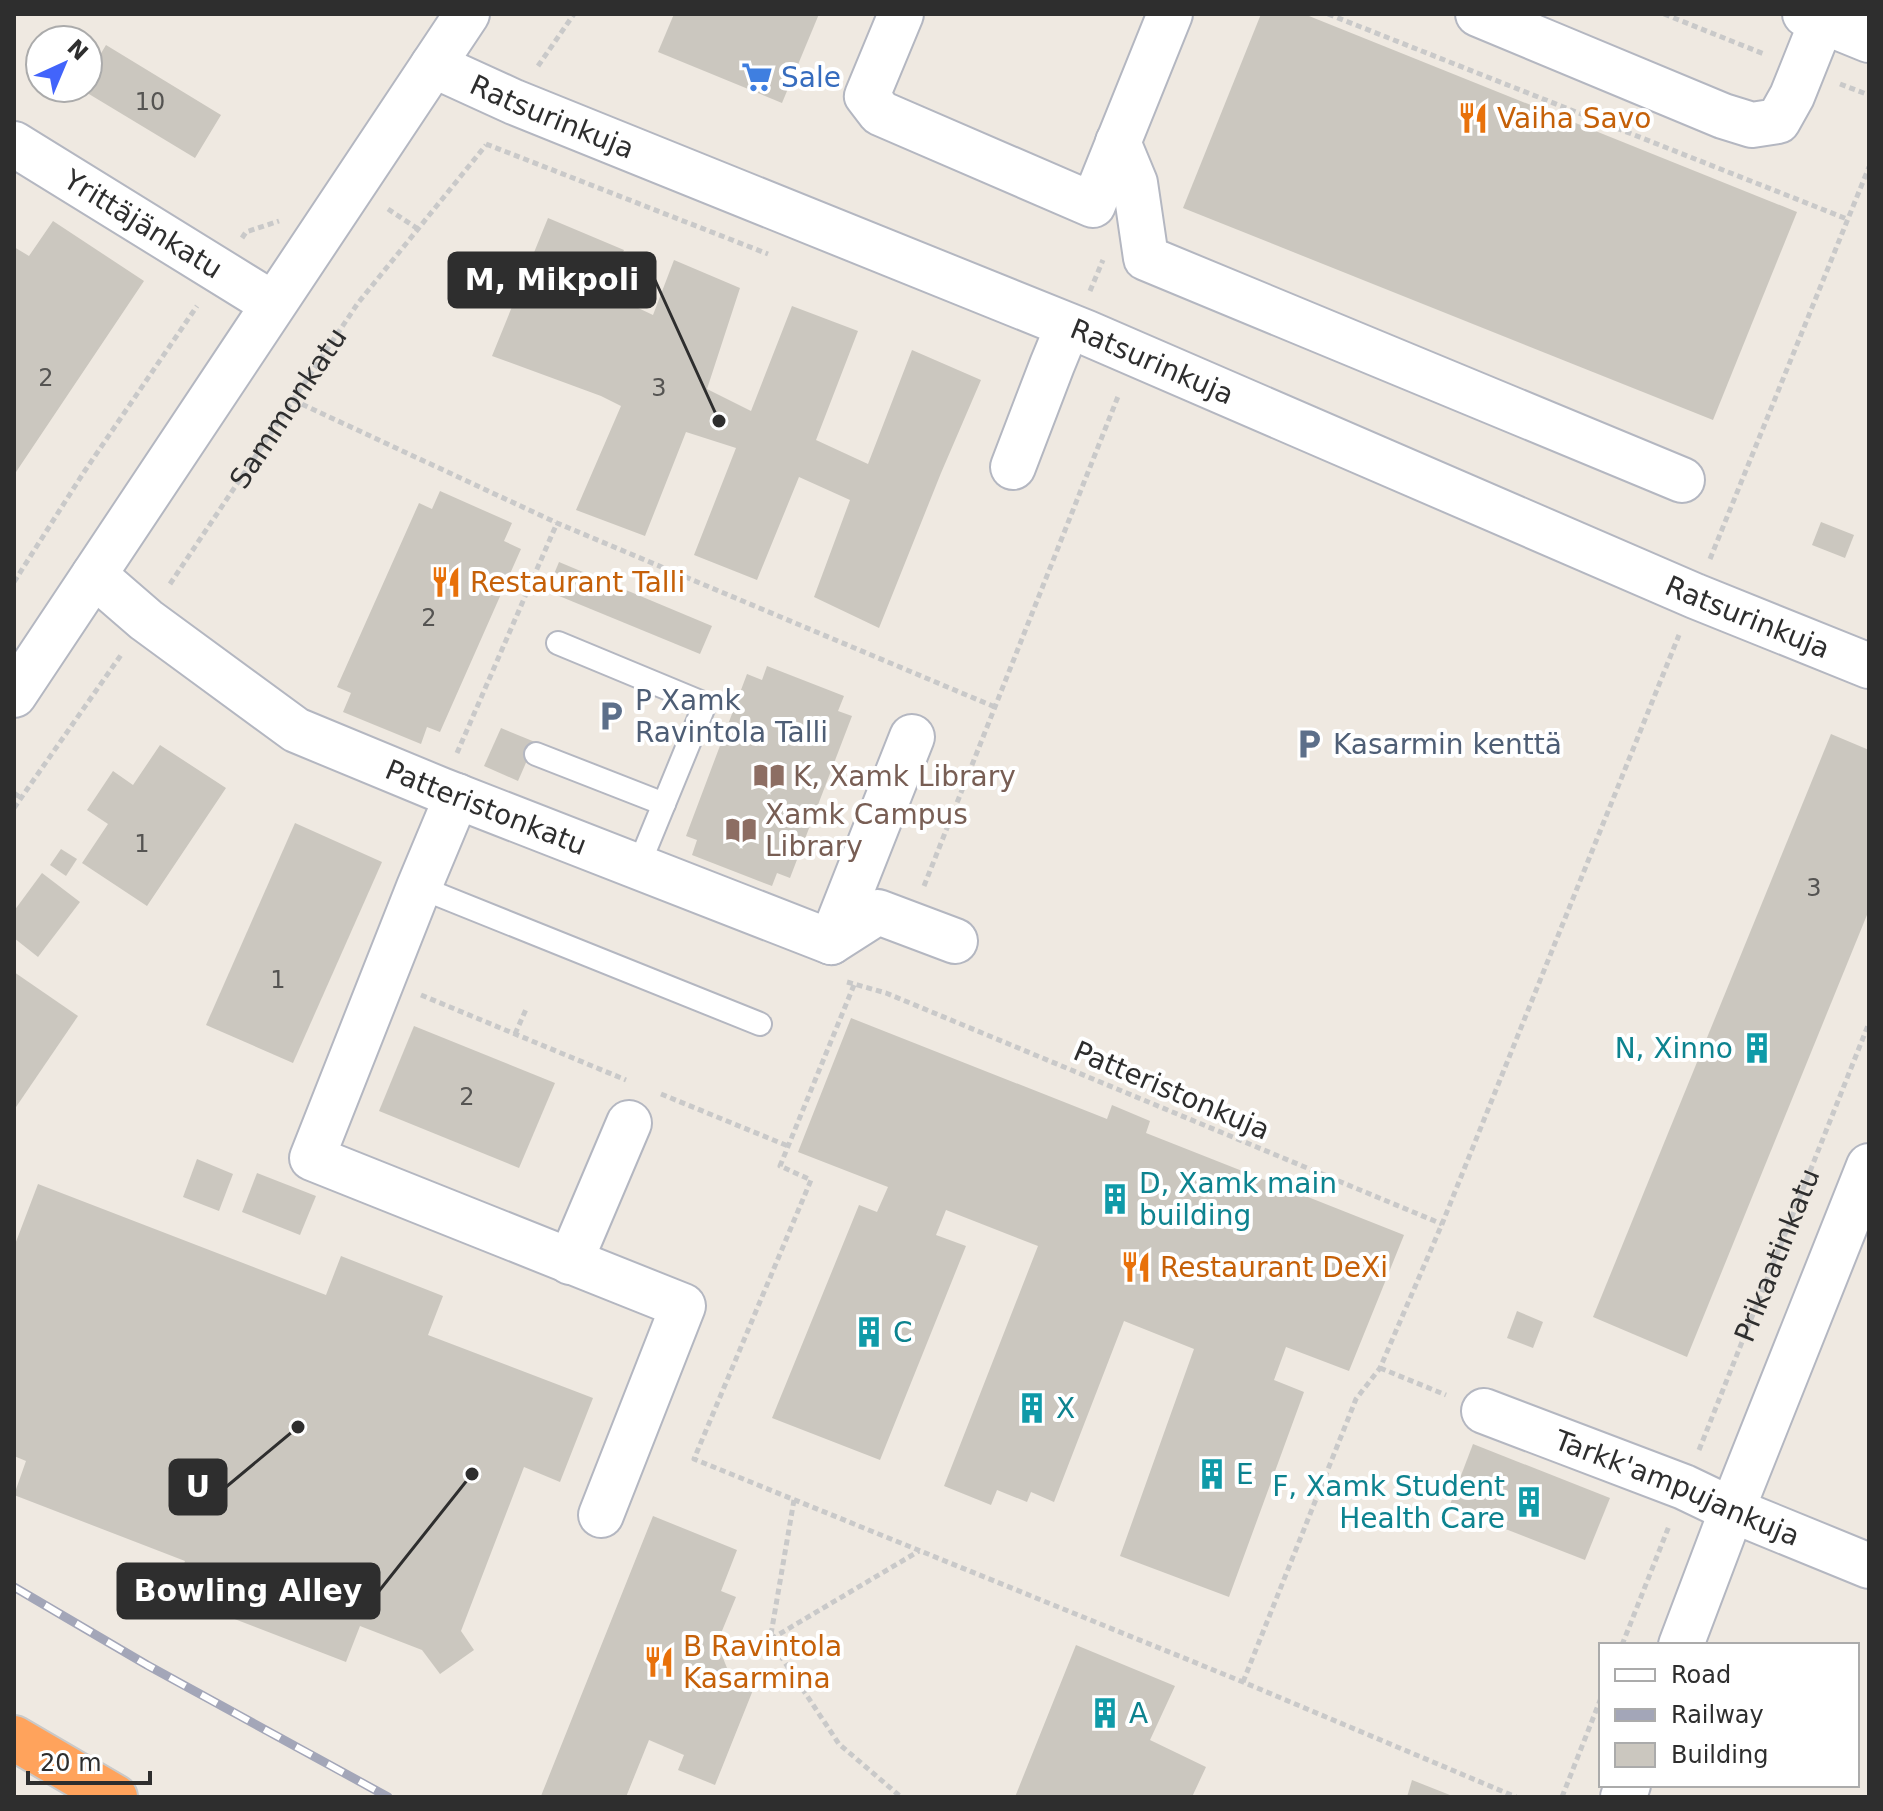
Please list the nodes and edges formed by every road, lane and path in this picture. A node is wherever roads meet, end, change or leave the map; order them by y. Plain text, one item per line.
1 (467, 14) edge
2 (574, 14) edge
3 (901, 14) edge
4 (1170, 14) edge
5 (1328, 14) edge
6 (1478, 14) edge
7 (1813, 17) edge
8 (1869, 40) edge
9 (433, 65) junction
10 (514, 102) junction
11 (1118, 142) junction
12 (14, 144) edge
13 (1869, 167) edge
14 (1847, 219) junction
15 (273, 304) junction
16 (1068, 326) junction
17 (1109, 388) dead end
18 (293, 400) junction
19 (1013, 467) dead end
20 (1682, 480) dead end
21 (557, 523) junction
22 (94, 575) junction
23 (1695, 596) junction
24 (146, 620) junction
25 (558, 643) dead end
26 (1869, 666) edge
27 (14, 695) edge
28 (995, 707) junction
29 (912, 737) dead end
30 (536, 754) dead end
31 (14, 793) edge
32 (449, 793) junction
33 (21, 798) junction
34 (664, 804) junction
35 (14, 808) edge
36 (638, 867) junction
37 (419, 887) junction
38 (909, 924) junction
39 (955, 941) dead end
40 (831, 942) junction
41 (383, 980) junction
42 (854, 985) dead end
43 (886, 993) dead end
44 (527, 1007) dead end
45 (1869, 1023) edge
46 (760, 1024) dead end
47 (515, 1034) junction
48 (659, 1093) dead end
49 (630, 1102) joint
50 (788, 1146) junction
51 (1869, 1166) edge
52 (1442, 1224) junction
53 (570, 1262) junction
54 (1380, 1368) junction
55 (1484, 1411) joint
56 (1684, 1487) junction
57 (794, 1500) junction
58 (1732, 1510) junction
59 (601, 1515) dead end
60 (919, 1551) junction
61 (1869, 1566) edge
62 (770, 1640) junction
63 (1623, 1643) edge
64 (1682, 1643) edge
65 (1243, 1682) junction
66 (1599, 1703) edge
67 (14, 1738) edge
68 (115, 1797) edge
69 (901, 1797) edge
70 (1516, 1797) edge
71 (1562, 1797) edge

1 - 9 street
2 - 10 path, Sammonkatu
3 - 11 street
4 - 11 street
5 - 14 path
6 - 7 street
7 - 8 street
9 - 10 street, Ratsurinkuja
9 - 15 street
10 - 16 street, Ratsurinkuja
10 - 18 path, Sammonkatu
11 - 20 street
12 - 15 street, Yrittäjänkatu
13 - 14 path
14 - 23 path
15 - 22 street
16 - 19 street
16 - 23 street, Ratsurinkuja
17 - 28 path
18 - 21 path
18 - 24 path, Sammonkatu
21 - 28 path
21 - 32 path
22 - 24 street, Patteristonkatu
22 - 27 street
23 - 26 street, Ratsurinkuja
23 - 52 path
24 - 32 street, Patteristonkatu
24 - 33 path, Sammonkatu
25 - 34 lane
28 - 38 path
29 - 40 street
30 - 34 lane
31 - 33 path
32 - 36 street, Patteristonkatu
32 - 37 street
33 - 35 path, Sammonkatu
34 - 36 lane
36 - 40 street, Patteristonkatu
37 - 41 street
37 - 46 lane
38 - 39 street
38 - 40 street
41 - 47 path
41 - 53 street
42 - 50 path
43 - 52 path, Patteristonkuja
44 - 47 path
45 - 56 path, Prikaatinkatu
47 - 49 path
48 - 50 path
49 - 53 street
50 - 57 path
51 - 58 street, Prikaatinkatu
52 - 54 path
53 - 59 street
54 - 55 path
54 - 65 path
55 - 56 street, Tarkk'ampujankuja
56 - 58 street, Tarkk'ampujankuja
56 - 63 path, Prikaatinkatu
57 - 60 path
57 - 62 path
58 - 61 street, Tarkk'ampujankuja
58 - 64 street, Prikaatinkatu
60 - 62 path
60 - 65 path
62 - 69 path
65 - 70 path
66 - 71 path
67 - 68 highway

